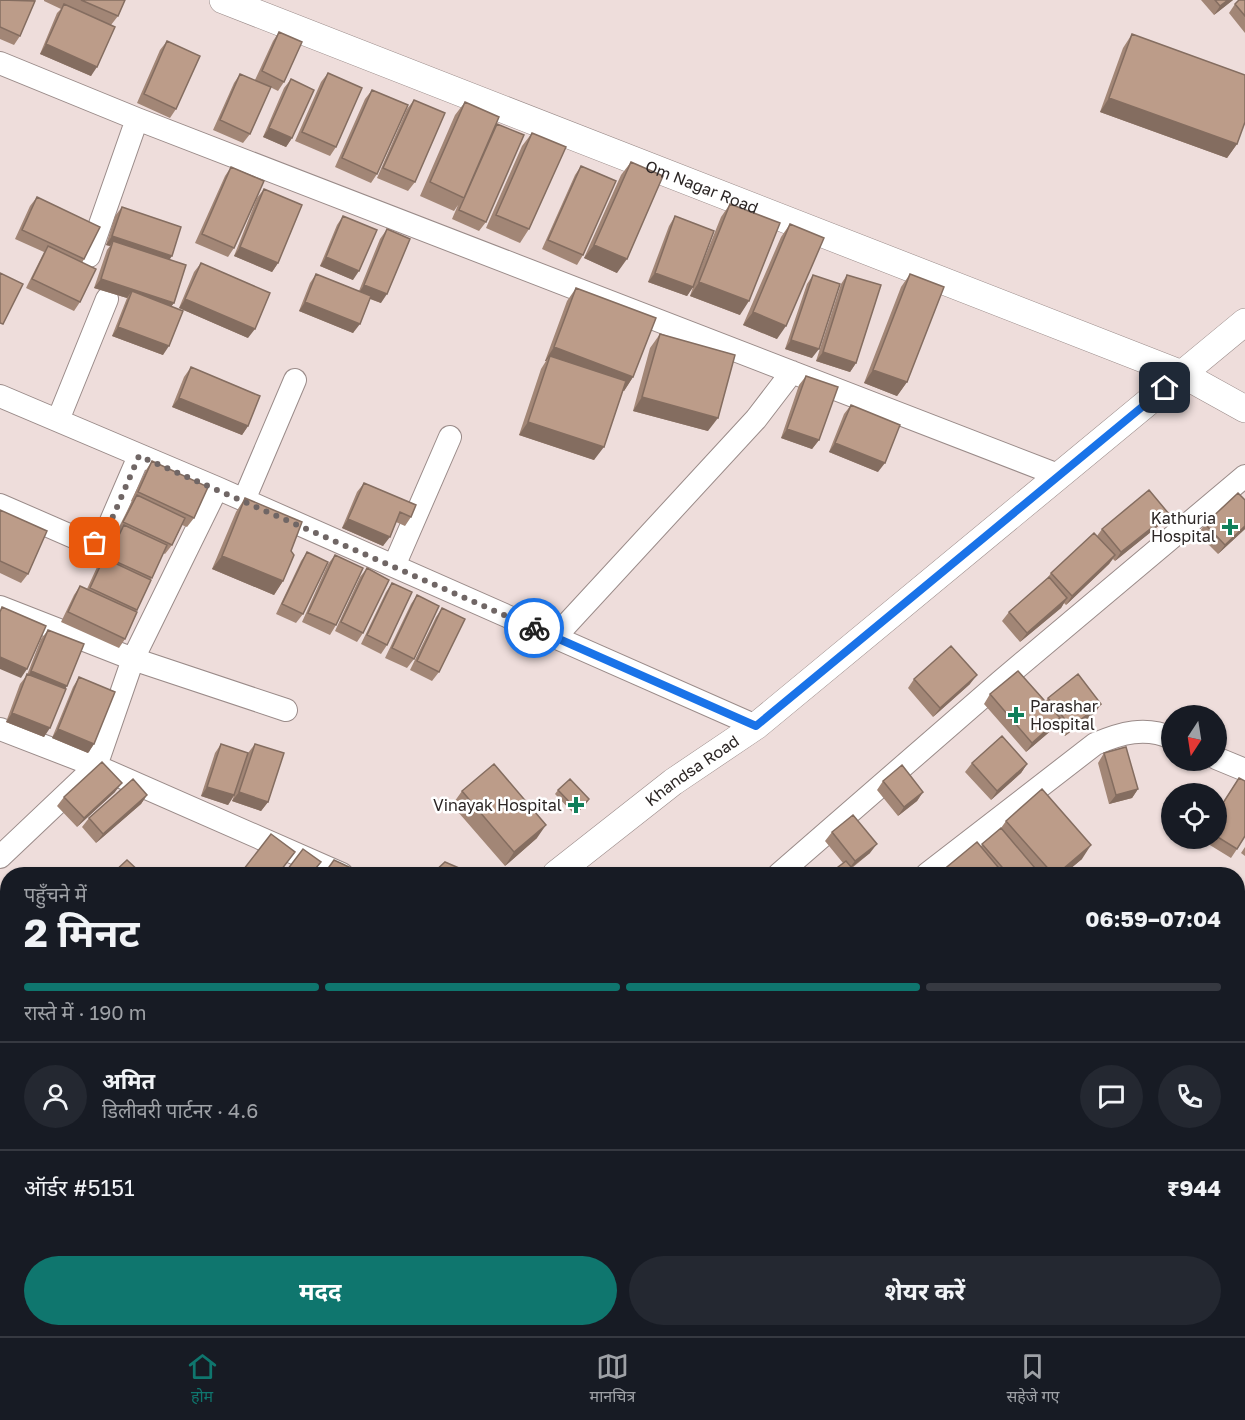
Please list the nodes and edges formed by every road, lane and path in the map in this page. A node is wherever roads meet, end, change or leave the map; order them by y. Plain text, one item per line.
1 (223, 0) edge
2 (0, 63) edge
3 (137, 119) junction
4 (89, 256) edge
5 (107, 299) dead end
6 (1245, 322) edge
7 (792, 372) junction
8 (1182, 374) junction
9 (294, 380) dead end
10 (0, 396) edge
11 (1245, 409) edge
12 (58, 420) junction
13 (450, 437) dead end
14 (139, 456) junction
15 (1058, 476) junction
16 (1245, 476) edge
17 (217, 488) junction
18 (244, 500) junction
19 (0, 505) edge
20 (394, 566) junction
21 (0, 607) edge
22 (555, 637) junction
23 (133, 659) junction
24 (286, 710) dead end
25 (756, 726) junction
26 (0, 729) edge
27 (1161, 733) edge
28 (1227, 763) edge
29 (96, 766) junction
30 (1245, 771) edge
31 (0, 858) edge
32 (326, 867) edge
33 (565, 867) edge
34 (787, 867) edge
35 (936, 867) edge

1 - 8 street, Om Nagar Road
2 - 3 street
3 - 4 street
3 - 7 street
5 - 12 street
6 - 8 street, Khandsa Road
7 - 15 street
7 - 22 street
8 - 11 street, Om Nagar Road
8 - 15 street, Khandsa Road
9 - 18 street
10 - 12 street
12 - 14 street
13 - 20 street
14 - 17 street
14 - 19 street
15 - 25 street, Khandsa Road
16 - 34 street
17 - 18 street
17 - 23 street
18 - 20 street
20 - 22 street
21 - 23 street
22 - 25 street
23 - 24 street
23 - 29 street
25 - 33 street, Khandsa Road
26 - 29 street
27 - 35 street
28 - 30 street
29 - 31 street
29 - 32 street

